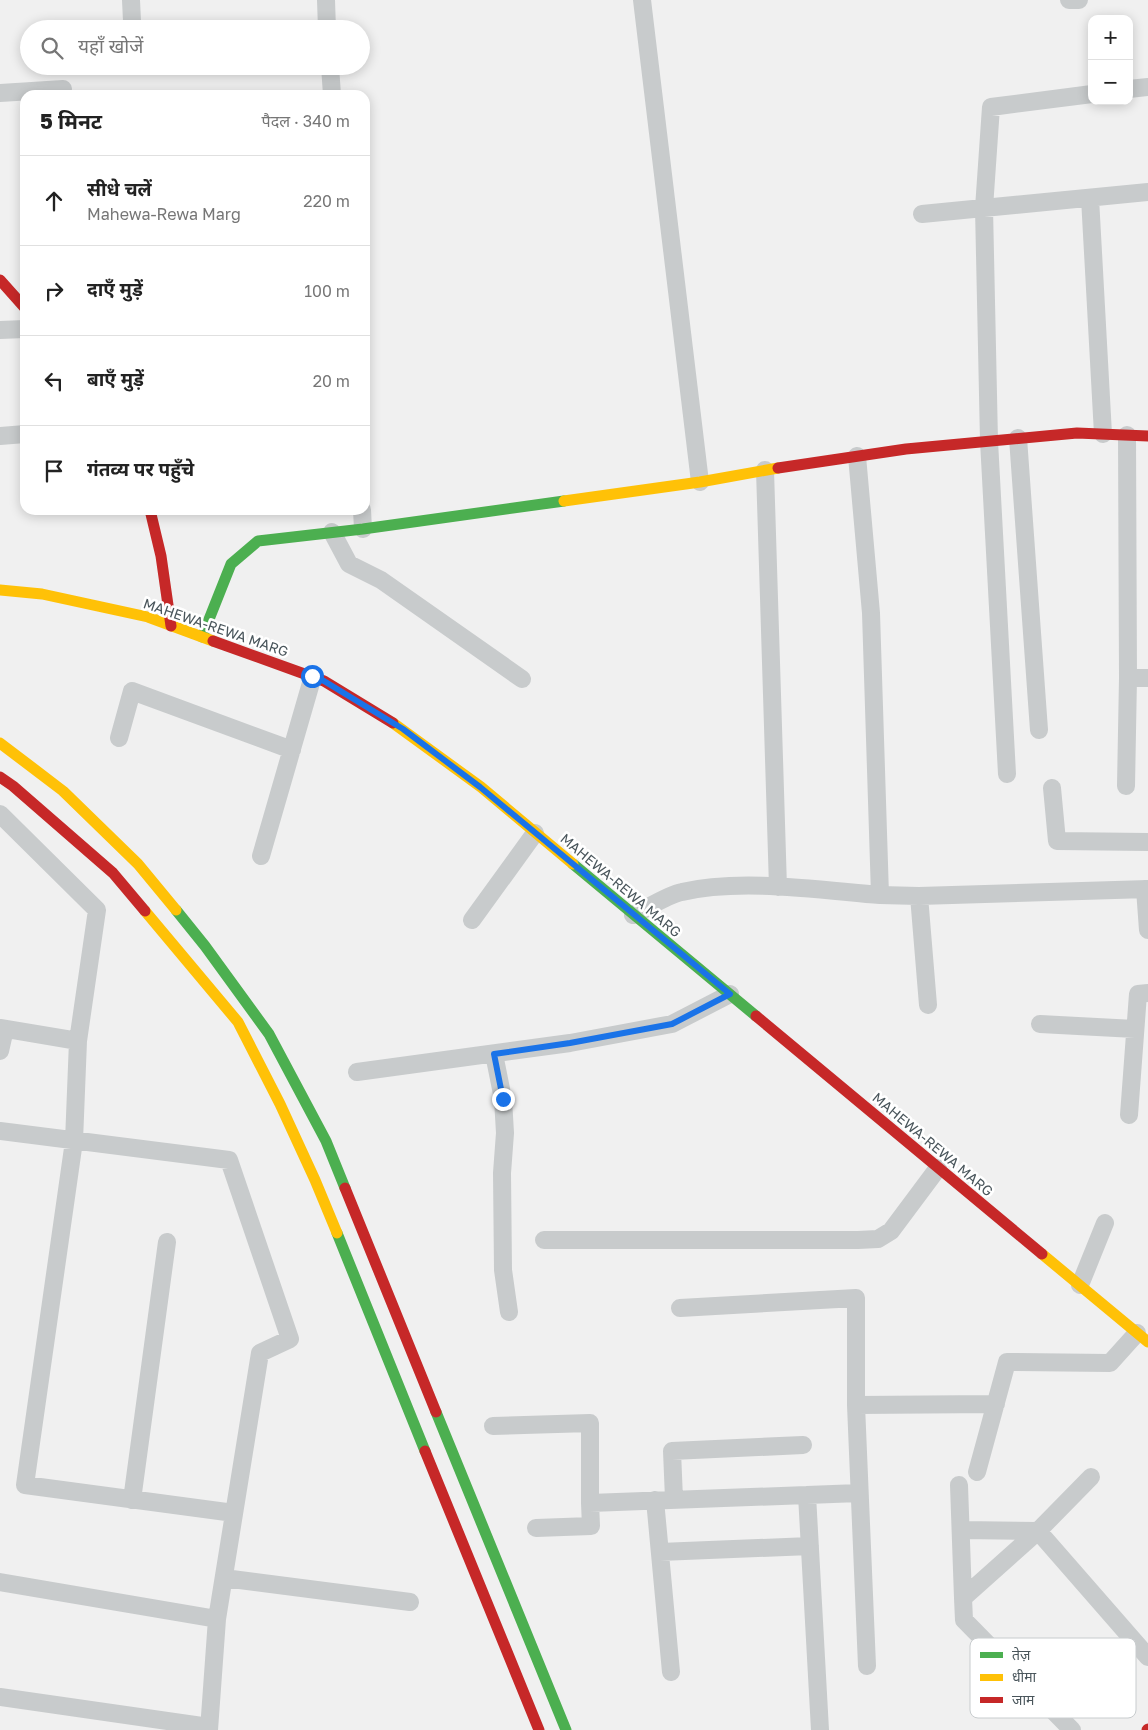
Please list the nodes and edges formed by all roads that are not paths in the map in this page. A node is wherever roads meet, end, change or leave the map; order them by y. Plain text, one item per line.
1 (130, 0) edge
2 (326, 0) edge
3 (642, 0) edge
4 (1069, 0) edge
5 (1079, 0) edge
6 (132, 20) edge
7 (327, 20) edge
8 (331, 75) edge
9 (1148, 87) edge
10 (1133, 89) edge
11 (332, 90) edge
12 (20, 92) edge
13 (0, 93) edge
14 (1088, 95) edge
15 (1148, 192) edge
16 (1090, 198) junction
17 (984, 208) junction
18 (922, 214) dead end
19 (0, 280) edge
20 (20, 302) edge
21 (20, 329) edge
22 (0, 330) edge
23 (20, 434) edge
24 (1103, 434) junction
25 (1127, 435) junction
26 (0, 436) edge
27 (1148, 436) edge
28 (1018, 438) junction
29 (989, 441) junction
30 (857, 456) junction
31 (765, 470) junction
32 (700, 482) junction
33 (151, 515) edge
34 (362, 515) edge
35 (363, 529) junction
36 (332, 532) junction
37 (0, 590) edge
38 (171, 626) junction
39 (202, 637) junction
40 (312, 676) junction
41 (1128, 678) junction
42 (1148, 678) edge
43 (522, 679) dead end
44 (1039, 730) dead end
45 (118, 738) dead end
46 (0, 743) edge
47 (292, 750) junction
48 (1007, 774) dead end
49 (0, 777) edge
50 (1126, 786) dead end
51 (1052, 788) dead end
52 (0, 814) edge
53 (535, 833) junction
54 (1148, 842) edge
55 (262, 856) dead end
56 (778, 887) junction
57 (1147, 889) edge
58 (880, 895) junction
59 (919, 896) junction
60 (633, 915) junction
61 (472, 920) dead end
62 (1148, 930) edge
63 (1148, 993) edge
64 (730, 994) junction
65 (928, 1005) dead end
66 (1040, 1024) dead end
67 (3, 1028) edge
68 (1135, 1029) junction
69 (78, 1041) junction
70 (0, 1051) edge
71 (494, 1054) junction
72 (357, 1072) dead end
73 (1129, 1115) dead end
74 (0, 1132) edge
75 (74, 1141) junction
76 (938, 1168) junction
77 (1106, 1223) dead end
78 (544, 1240) dead end
79 (168, 1242) dead end
80 (1080, 1286) junction
81 (680, 1308) dead end
82 (509, 1312) dead end
83 (1143, 1338) edge
84 (996, 1404) junction
85 (856, 1405) junction
86 (493, 1426) dead end
87 (804, 1445) dead end
88 (977, 1472) dead end
89 (1091, 1477) dead end
90 (959, 1484) dead end
91 (859, 1492) junction
92 (807, 1495) junction
93 (674, 1499) junction
94 (132, 1500) junction
95 (654, 1500) junction
96 (590, 1502) junction
97 (234, 1513) junction
98 (536, 1528) dead end
99 (961, 1530) junction
100 (1038, 1531) junction
101 (810, 1546) junction
102 (660, 1552) junction
103 (224, 1578) junction
104 (0, 1582) edge
105 (963, 1598) junction
106 (410, 1602) dead end
107 (217, 1619) junction
108 (982, 1638) edge
109 (1131, 1638) edge
110 (1136, 1643) edge
111 (1148, 1657) edge
112 (867, 1666) dead end
113 (671, 1672) dead end
114 (0, 1696) edge
115 (1060, 1718) edge
116 (209, 1729) edge
117 (539, 1730) edge
118 (566, 1730) edge
119 (820, 1730) edge
120 (1072, 1730) edge

1 - 6 street
2 - 7 street
3 - 32 street
4 - 5 street
8 - 11 street
9 - 10 street
12 - 13 street
14 - 17 street
15 - 16 street
16 - 17 street
16 - 24 street
17 - 18 street
17 - 29 street
19 - 20 main road
21 - 22 street
23 - 26 street
24 - 25 main road
24 - 28 main road
25 - 27 main road
25 - 41 street
28 - 29 main road
28 - 44 street
29 - 30 main road
29 - 48 street
30 - 31 main road
30 - 58 street
31 - 32 main road
31 - 56 street
32 - 35 main road
33 - 38 main road
34 - 35 street
35 - 36 main road
36 - 39 main road
36 - 43 street
37 - 38 main road, MAHEWA-REWA MARG
38 - 39 main road, MAHEWA-REWA MARG
39 - 40 main road, MAHEWA-REWA MARG
40 - 47 street
40 - 53 main road, MAHEWA-REWA MARG
41 - 42 street
41 - 50 street
45 - 47 street
46 - 118 main road
47 - 55 street
49 - 117 main road
51 - 54 street
52 - 69 street
53 - 60 main road, MAHEWA-REWA MARG
53 - 61 street
56 - 58 street
56 - 60 street
57 - 59 street
57 - 62 street
58 - 59 street
59 - 65 street
60 - 64 main road, MAHEWA-REWA MARG
63 - 68 street
64 - 71 street
64 - 76 main road, MAHEWA-REWA MARG
66 - 68 street
67 - 69 street
67 - 70 street
68 - 73 street
69 - 75 street
71 - 72 street
71 - 82 street
74 - 75 street
75 - 94 street
75 - 97 street
76 - 78 street
76 - 80 main road, MAHEWA-REWA MARG
77 - 80 street
79 - 94 street
80 - 83 main road, MAHEWA-REWA MARG
81 - 85 street
83 - 84 street
84 - 85 street
84 - 88 street
85 - 91 street
86 - 96 street
87 - 93 street
89 - 100 street
90 - 99 street
91 - 92 street
91 - 112 street
92 - 93 street
92 - 101 street
93 - 95 street
94 - 97 street
95 - 96 street
95 - 102 street
96 - 98 street
97 - 103 street
99 - 100 street
99 - 105 street
100 - 105 street
100 - 109 street
101 - 102 street
101 - 119 street
102 - 113 street
103 - 106 street
103 - 107 street
104 - 107 street
105 - 108 street
107 - 116 street
110 - 111 street
114 - 116 street
115 - 120 street

